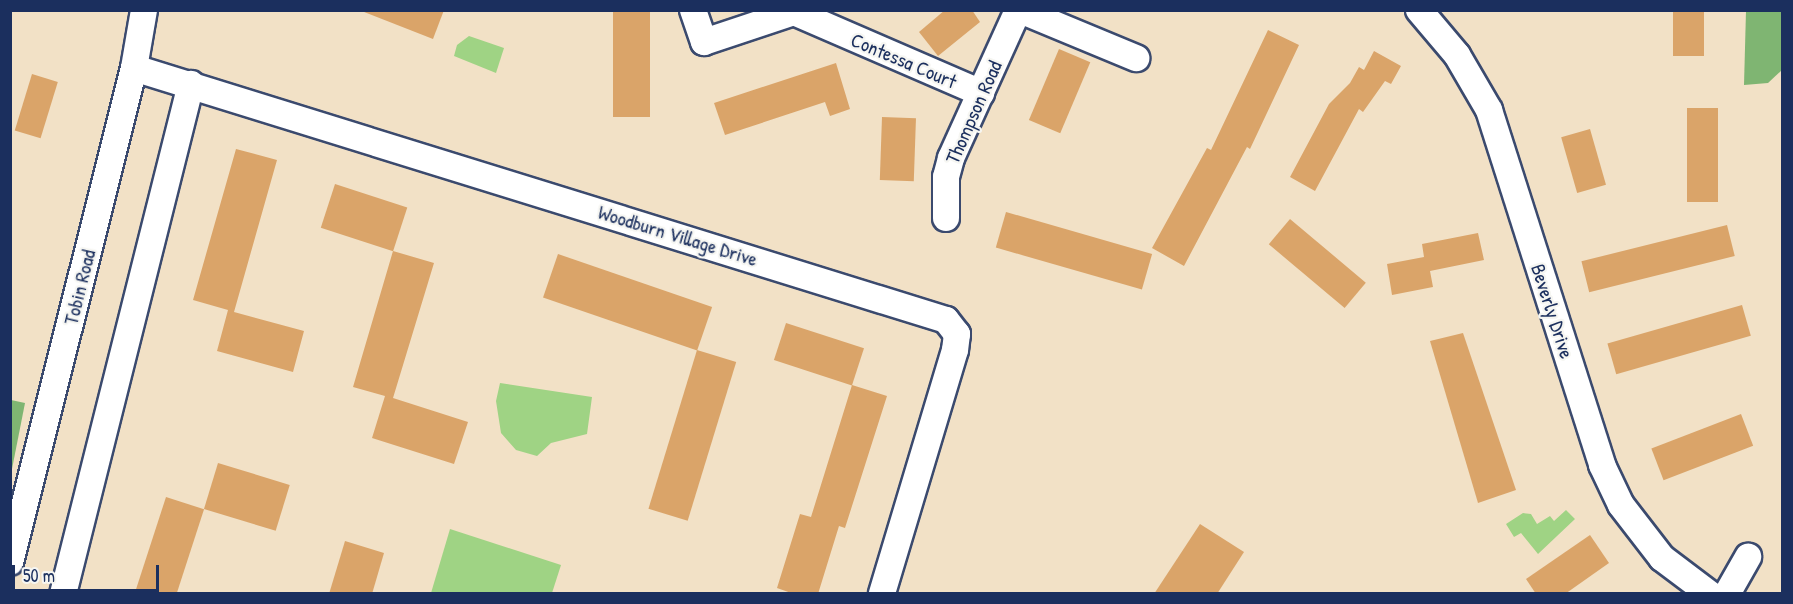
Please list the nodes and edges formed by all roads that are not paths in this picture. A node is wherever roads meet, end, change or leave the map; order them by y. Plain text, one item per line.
1 (144, 10) edge
2 (693, 10) edge
3 (1019, 10) edge
4 (1419, 10) edge
5 (794, 11) edge
6 (1136, 58) dead end
7 (134, 68) junction
8 (191, 84) junction
9 (981, 93) junction
10 (946, 218) dead end
11 (1748, 557) dead end
12 (10, 562) edge
13 (63, 594) edge
14 (882, 594) edge
15 (1710, 594) edge
16 (1727, 594) edge

1 - 7 street, Tobin Road
2 - 5 street, Contessa Court
3 - 6 street
3 - 9 street, Thompson Road
4 - 15 street, Beverly Drive
5 - 9 street, Contessa Court
7 - 8 street, Woodburn Village Drive
7 - 12 street, Tobin Road
8 - 13 street
8 - 14 street, Woodburn Village Drive
9 - 10 street, Thompson Road
11 - 16 street

